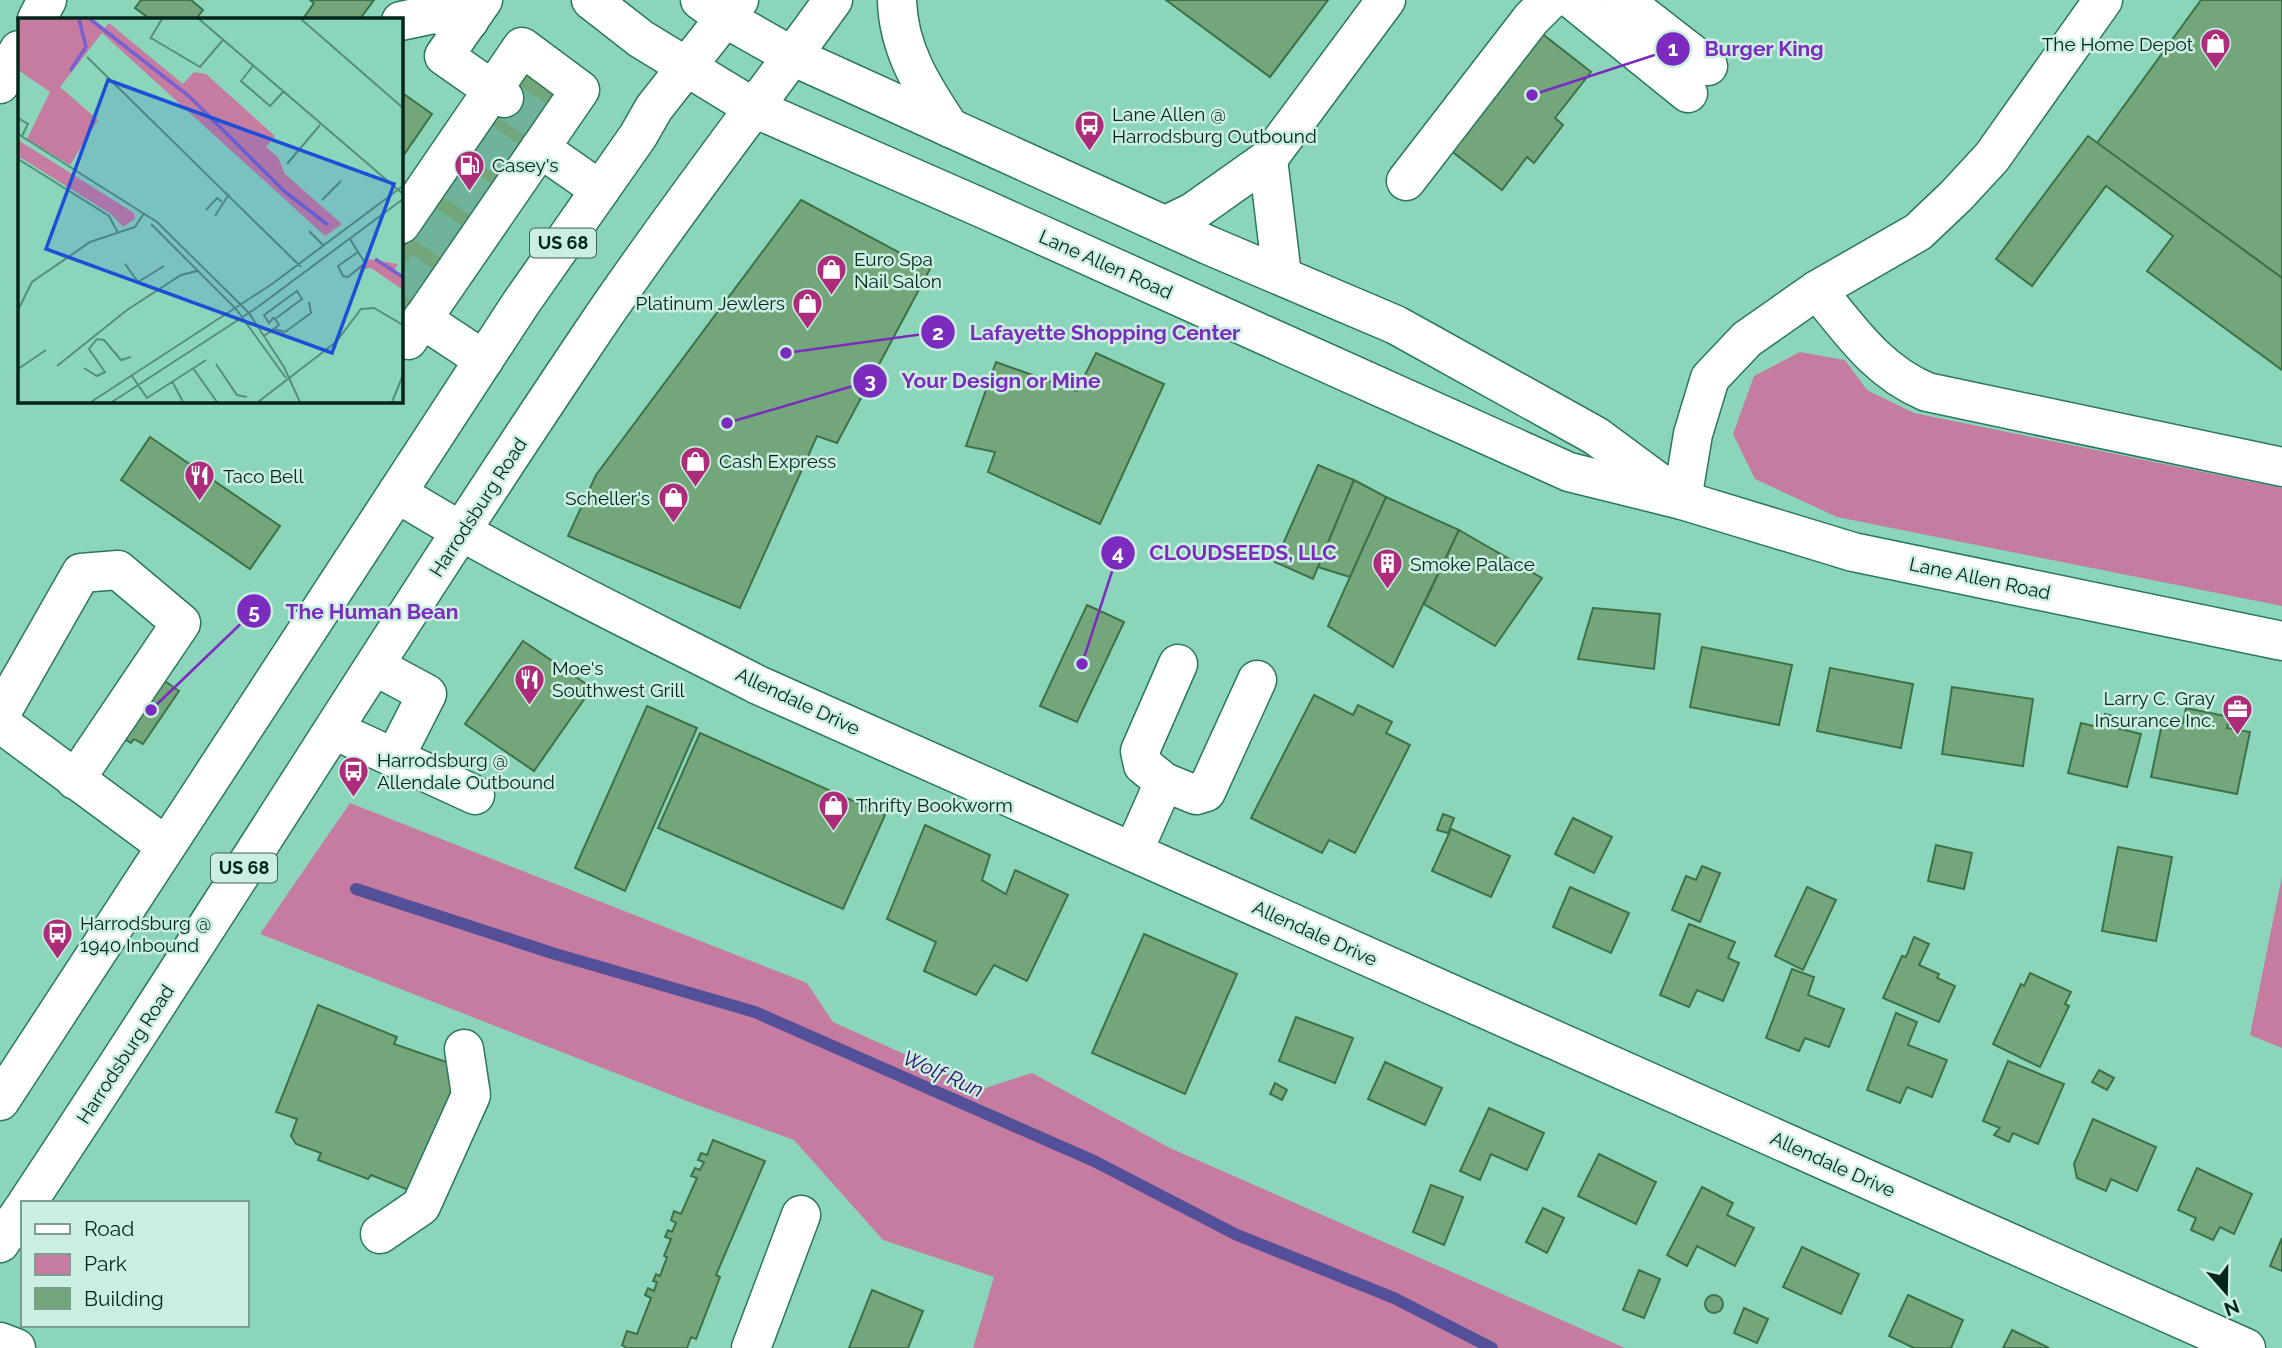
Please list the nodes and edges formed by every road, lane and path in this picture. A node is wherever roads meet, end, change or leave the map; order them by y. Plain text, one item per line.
1 (47, 0) edge
2 (591, 0) edge
3 (833, 0) edge
4 (897, 0) edge
5 (1386, 0) edge
6 (1550, 0) edge
7 (1573, 0) edge
8 (1623, 0) edge
9 (2103, 0) edge
10 (721, 6) edge
11 (476, 10) edge
12 (38, 18) edge
13 (402, 21) edge
14 (18, 52) edge
15 (792, 56) junction
16 (687, 69) junction
17 (0, 84) edge
18 (498, 94) junction
19 (754, 108) junction
20 (950, 128) junction
21 (535, 148) junction
22 (1268, 159) junction
23 (1406, 181) dead end
24 (600, 190) junction
25 (410, 220) edge
26 (1166, 225) junction
27 (1282, 276) junction
28 (1817, 290) junction
29 (417, 322) edge
30 (484, 360) junction
31 (2282, 467) edge
32 (397, 494) junction
33 (1682, 500) junction
34 (461, 533) junction
35 (2282, 641) edge
36 (1178, 664) dead end
37 (375, 666) junction
38 (1257, 680) dead end
39 (0, 715) edge
40 (0, 723) edge
41 (334, 730) junction
42 (395, 757) junction
43 (75, 780) junction
44 (1164, 782) junction
45 (475, 796) dead end
46 (166, 846) junction
47 (1133, 852) junction
48 (464, 1049) dead end
49 (0, 1101) edge
50 (28, 1201) edge
51 (21, 1212) edge
52 (801, 1215) dead end
53 (380, 1234) dead end
54 (0, 1243) edge
55 (0, 1342) edge
56 (16, 1348) edge
57 (751, 1348) edge
58 (2246, 1348) edge

1 - 12 main road
2 - 16 main road, Lane Allen Road
3 - 15 main road, Harrodsburg Road / US 68
4 - 20 main road
5 - 22 main road
6 - 23 main road
7 - 8 main road
9 - 28 main road
10 - 15 main road, Lane Allen Road
10 - 16 main road, US 68
11 - 13 main road
11 - 18 main road
14 - 17 main road
15 - 19 main road, Harrodsburg Road / US 68
15 - 20 main road, Lane Allen Road
16 - 19 main road, Lane Allen Road
16 - 24 main road, US 68
18 - 21 main road
18 - 25 main road
19 - 33 main road, Lane Allen Road
19 - 34 main road, Harrodsburg Road / US 68
20 - 26 main road, Lane Allen Road
21 - 24 main road
21 - 29 main road
22 - 26 main road
22 - 27 main road
24 - 30 main road, US 68
26 - 27 main road, Lane Allen Road
27 - 33 main road, Lane Allen Road
28 - 31 main road
28 - 33 main road
29 - 30 main road
30 - 32 main road, US 68
32 - 34 main road, Allendale Drive
32 - 46 main road, US 68
33 - 35 main road, Lane Allen Road
34 - 37 main road, Harrodsburg Road / US 68
34 - 47 main road, Allendale Drive
36 - 44 main road
37 - 41 main road, Harrodsburg Road / US 68
37 - 42 main road
38 - 44 main road
39 - 43 main road
40 - 43 main road
41 - 42 main road
41 - 50 main road, Harrodsburg Road / US 68
42 - 45 main road
43 - 46 main road
44 - 47 main road
46 - 49 main road, US 68
47 - 58 main road, Allendale Drive
48 - 53 main road
51 - 54 main road
52 - 57 main road
55 - 56 main road

